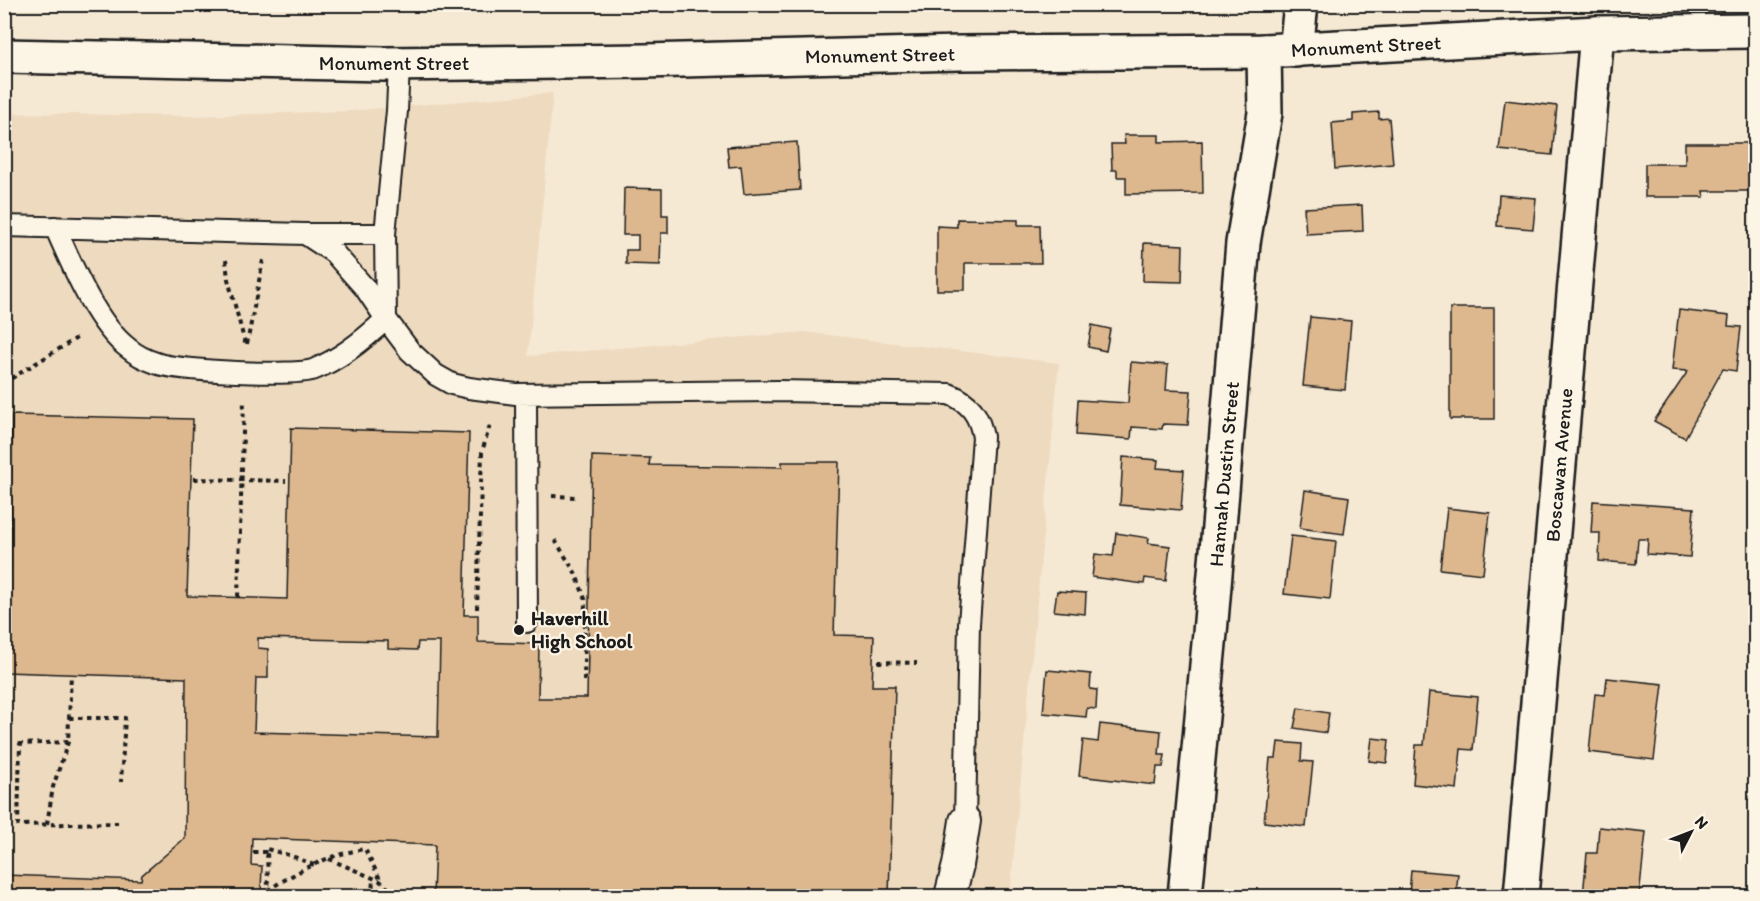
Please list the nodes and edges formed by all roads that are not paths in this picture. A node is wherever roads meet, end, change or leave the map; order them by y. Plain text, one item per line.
1 (1301, 4) edge
2 (1755, 32) edge
3 (1597, 33) junction
4 (1296, 50) junction
5 (1264, 51) junction
6 (4, 56) edge
7 (399, 64) junction
8 (4, 226) edge
9 (55, 227) junction
10 (305, 234) junction
11 (385, 234) junction
12 (386, 319) junction
13 (526, 394) junction
14 (526, 622) dead end
15 (965, 821) joint
16 (950, 897) edge
17 (1185, 897) edge
18 (1521, 897) edge

1 - 4 street
2 - 3 street, Monument Street
3 - 4 street, Monument Street
3 - 18 street, Boscawan Avenue
4 - 5 street, Monument Street
5 - 7 street, Monument Street
5 - 17 street, Hannah Dustin Street
6 - 7 street, Monument Street
7 - 11 lane
8 - 9 lane
9 - 10 lane
9 - 12 lane
10 - 11 lane
10 - 12 lane
11 - 12 lane
12 - 13 lane
13 - 14 lane
13 - 15 lane
15 - 16 street

